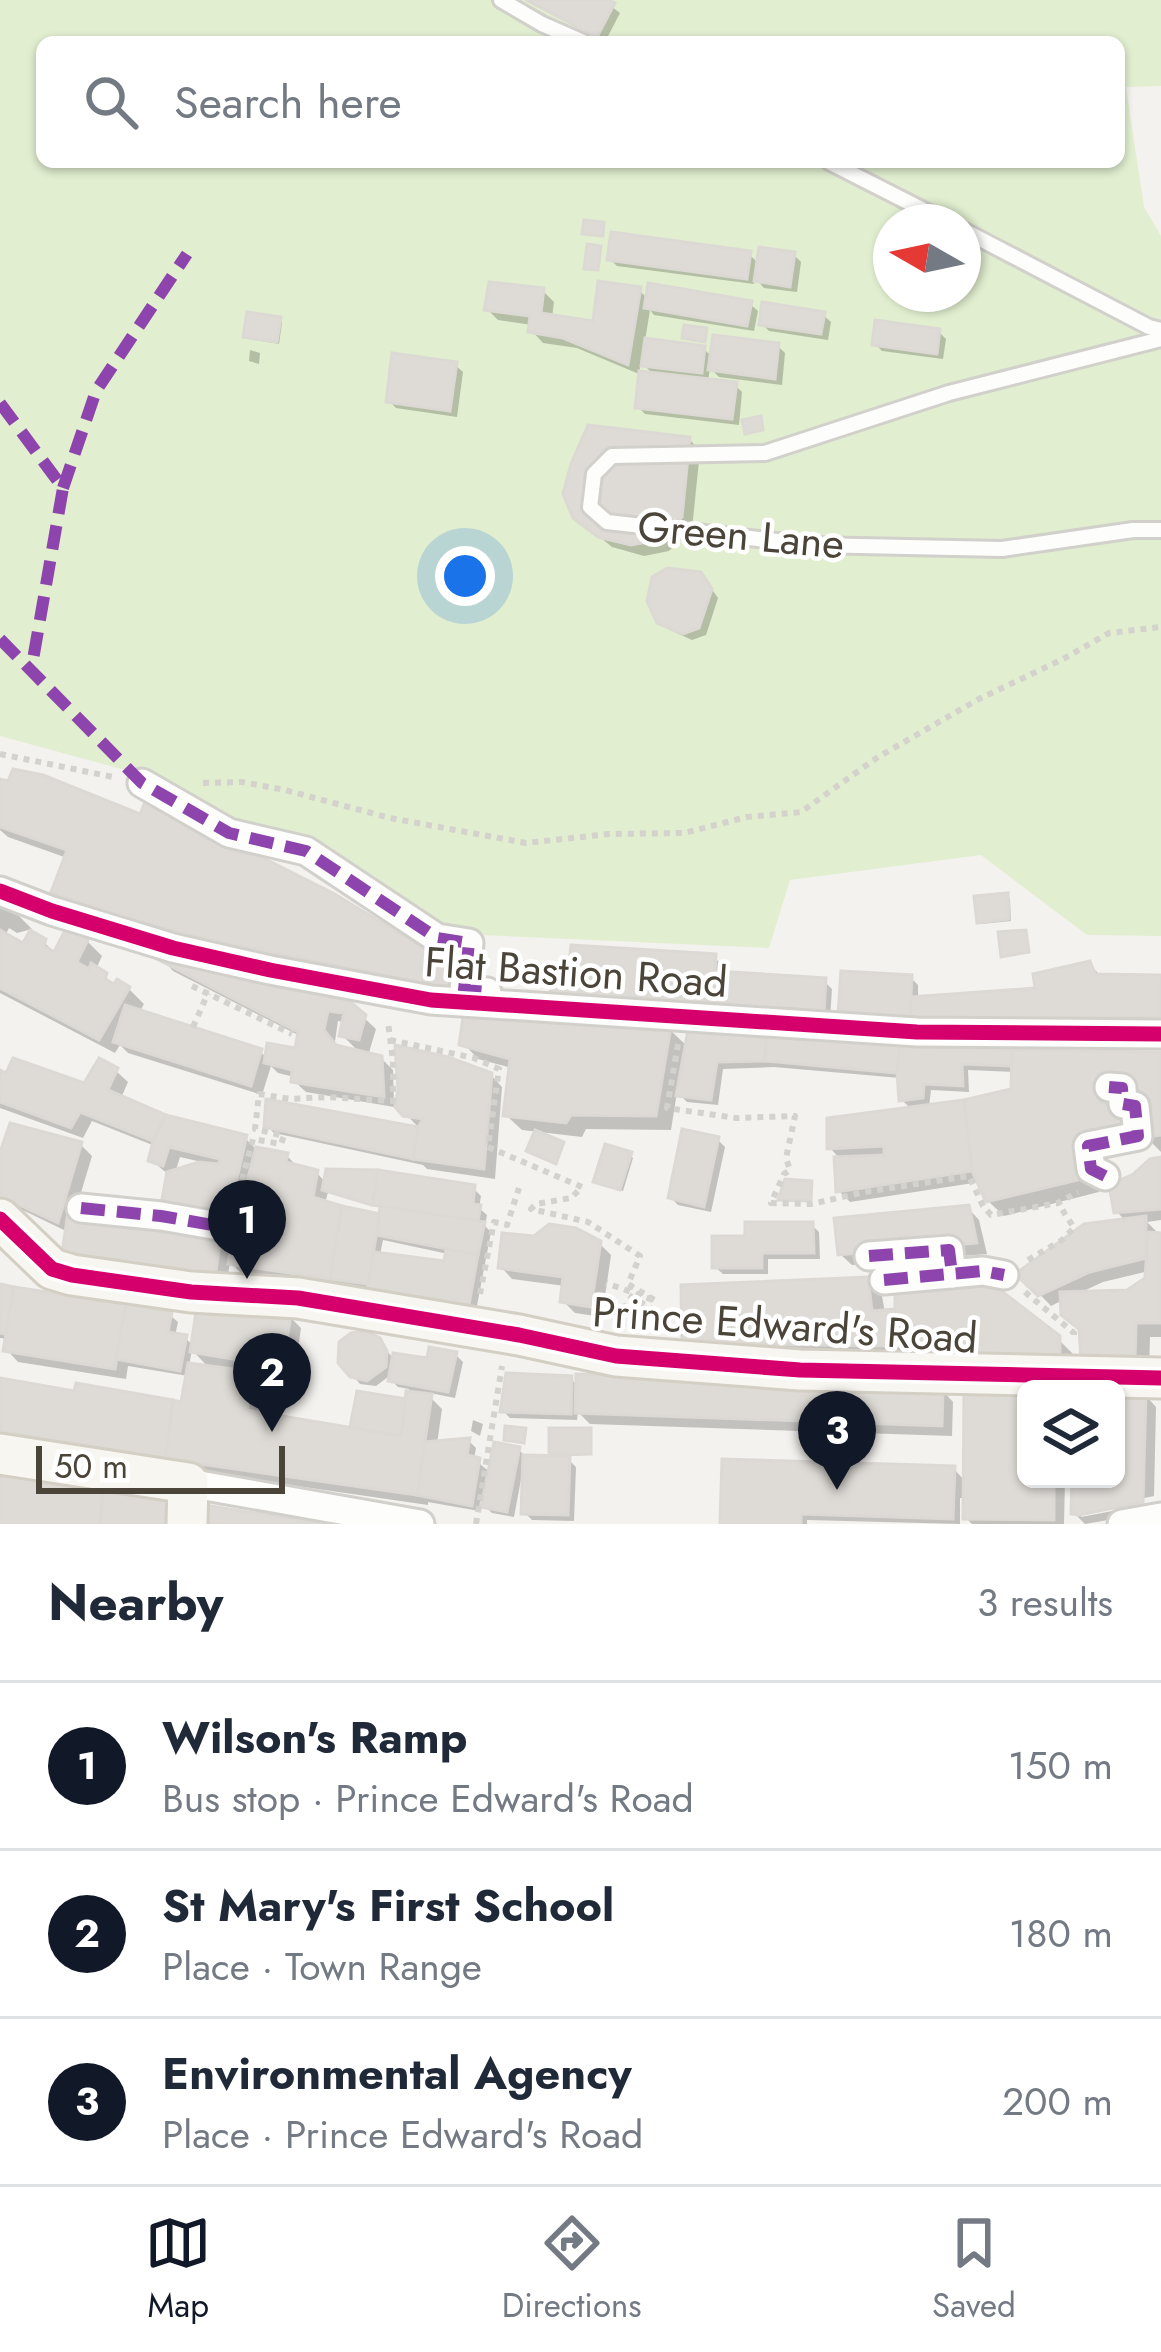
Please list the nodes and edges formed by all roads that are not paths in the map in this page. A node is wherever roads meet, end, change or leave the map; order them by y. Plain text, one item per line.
1 (501, 0) edge
2 (569, 36) edge
3 (842, 168) edge
4 (912, 204) edge
5 (981, 239) edge
6 (1161, 334) edge
7 (1161, 530) edge
8 (142, 783) road end
9 (0, 891) edge
10 (485, 1004) junction
11 (1161, 1034) edge
12 (1109, 1087) dead end
13 (1105, 1176) dead end
14 (81, 1208) dead end
15 (0, 1220) edge
16 (230, 1228) road end
17 (876, 1268) dead end
18 (1004, 1275) road end
19 (1161, 1378) edge
20 (0, 1454) edge
21 (188, 1483) junction
22 (1161, 1517) edge
23 (187, 1524) edge
24 (420, 1524) edge
25 (1122, 1524) edge

1 - 2 lane
3 - 4 lane
5 - 6 lane
6 - 7 lane, Green Lane
8 - 10 street
9 - 10 street, Flat Bastion Road
10 - 11 street, Flat Bastion Road
12 - 13 street
14 - 16 street
15 - 19 street, Prince Edward's Road
17 - 18 street
20 - 21 street
21 - 23 street
21 - 24 street
22 - 25 street

